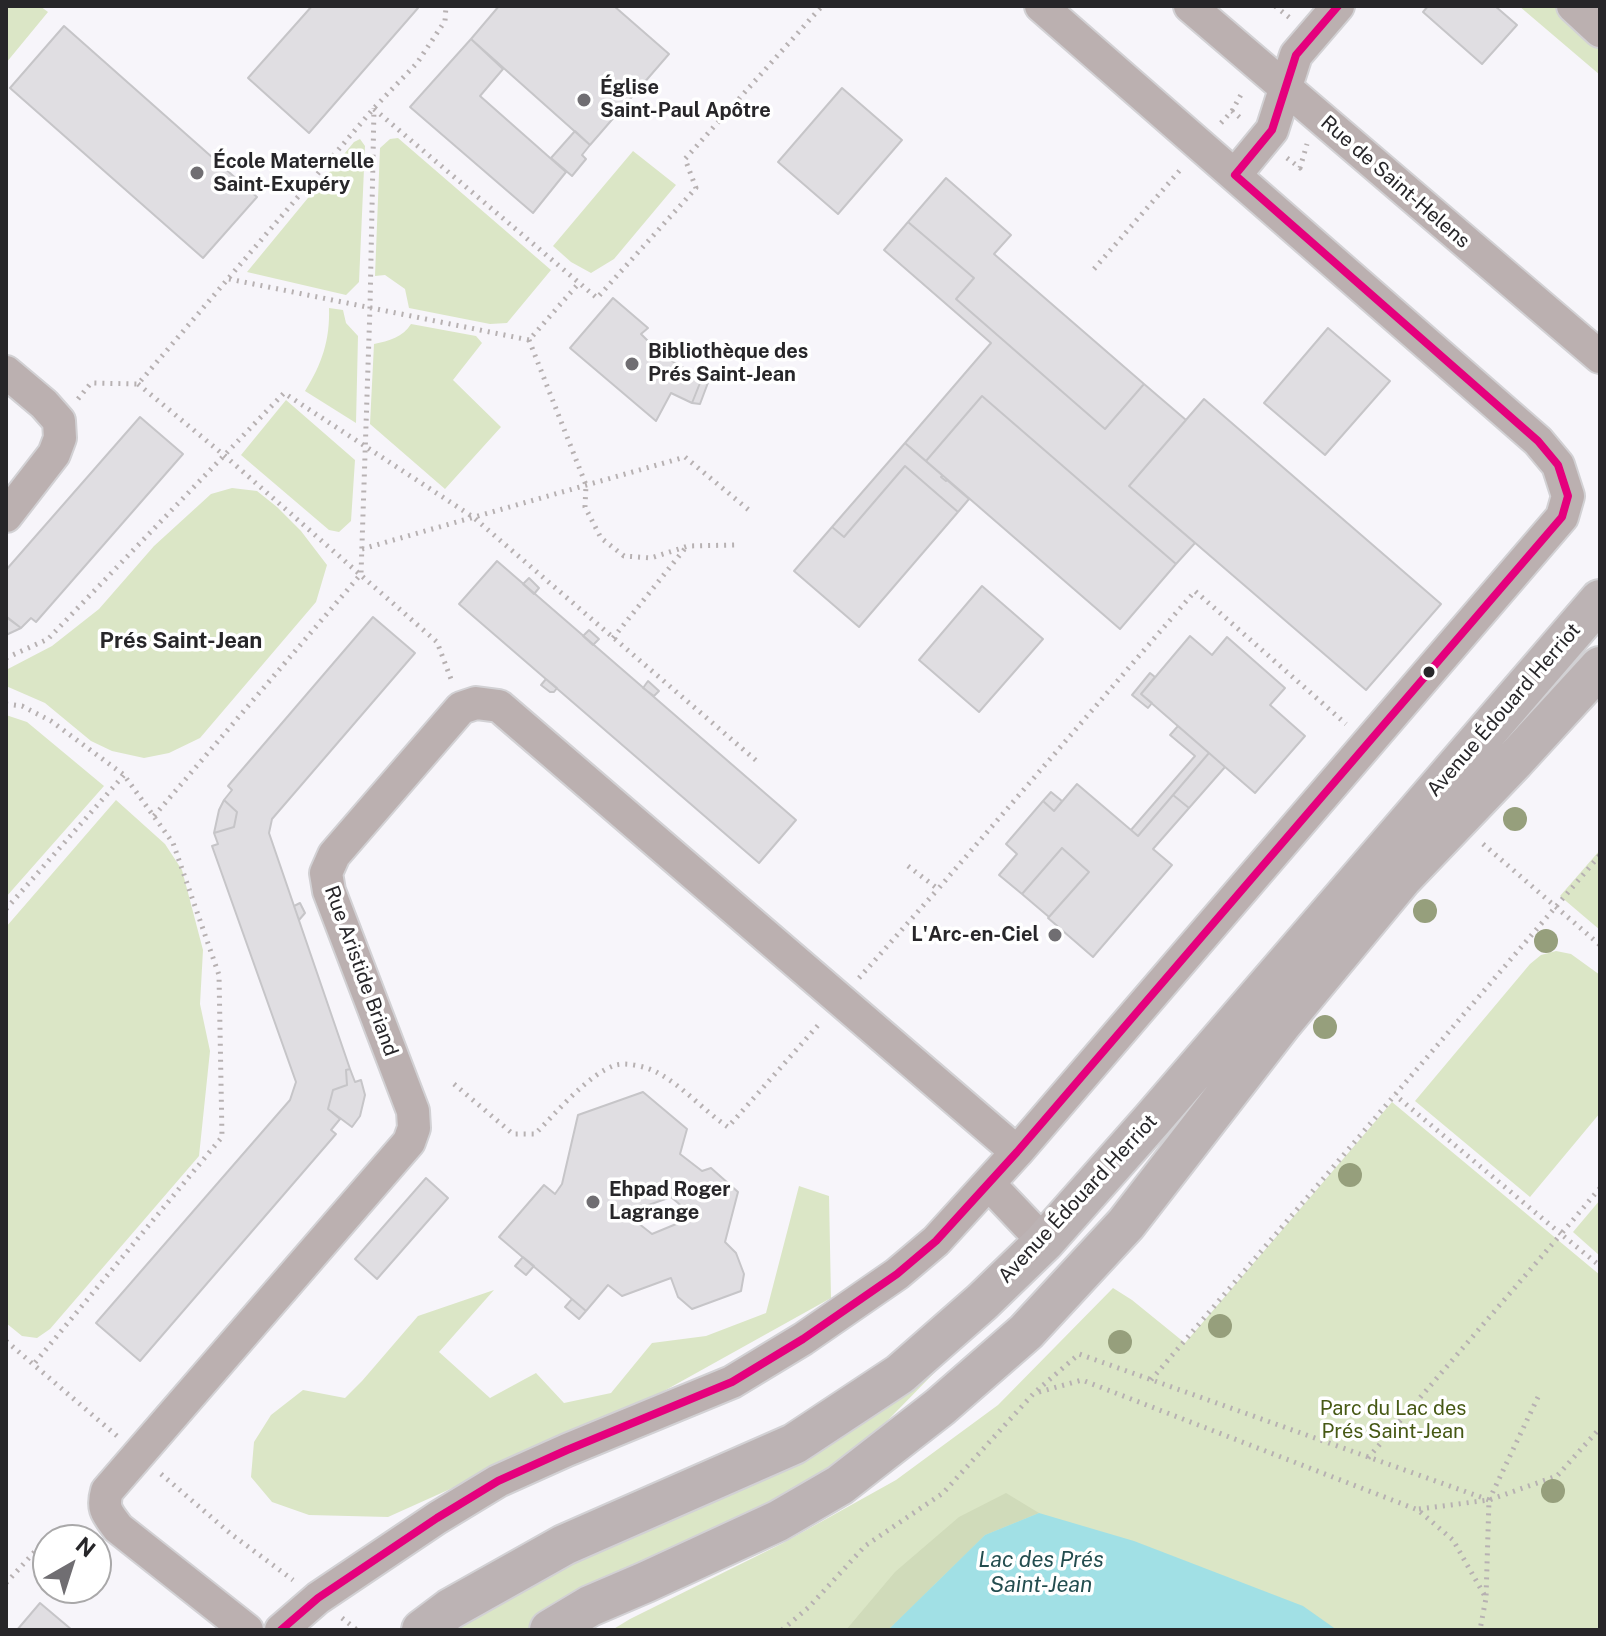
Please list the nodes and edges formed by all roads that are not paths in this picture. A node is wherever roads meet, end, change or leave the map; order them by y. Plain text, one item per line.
1 (1041, 6) edge
2 (1190, 6) edge
3 (1338, 6) edge
4 (1573, 6) edge
5 (1600, 31) edge
6 (1285, 87) junction
7 (1235, 175) junction
8 (1600, 357) edge
9 (6, 372) edge
10 (6, 516) edge
11 (1600, 600) edge
12 (1600, 667) edge
13 (1017, 1152) junction
14 (989, 1184) junction
15 (1044, 1242) junction
16 (247, 1630) edge
17 (281, 1630) edge
18 (422, 1630) edge
19 (550, 1630) edge

1 - 7 street
2 - 6 street, Rue de Saint-Helens
3 - 6 street
4 - 5 street
6 - 7 street
6 - 8 street, Rue de Saint-Helens
7 - 13 street
9 - 10 street
11 - 15 main road, Avenue Édouard Herriot
12 - 19 main road, Avenue Édouard Herriot
13 - 14 street
13 - 16 street, Rue Aristide Briand
14 - 15 street
14 - 17 street
15 - 18 main road, Avenue Édouard Herriot

